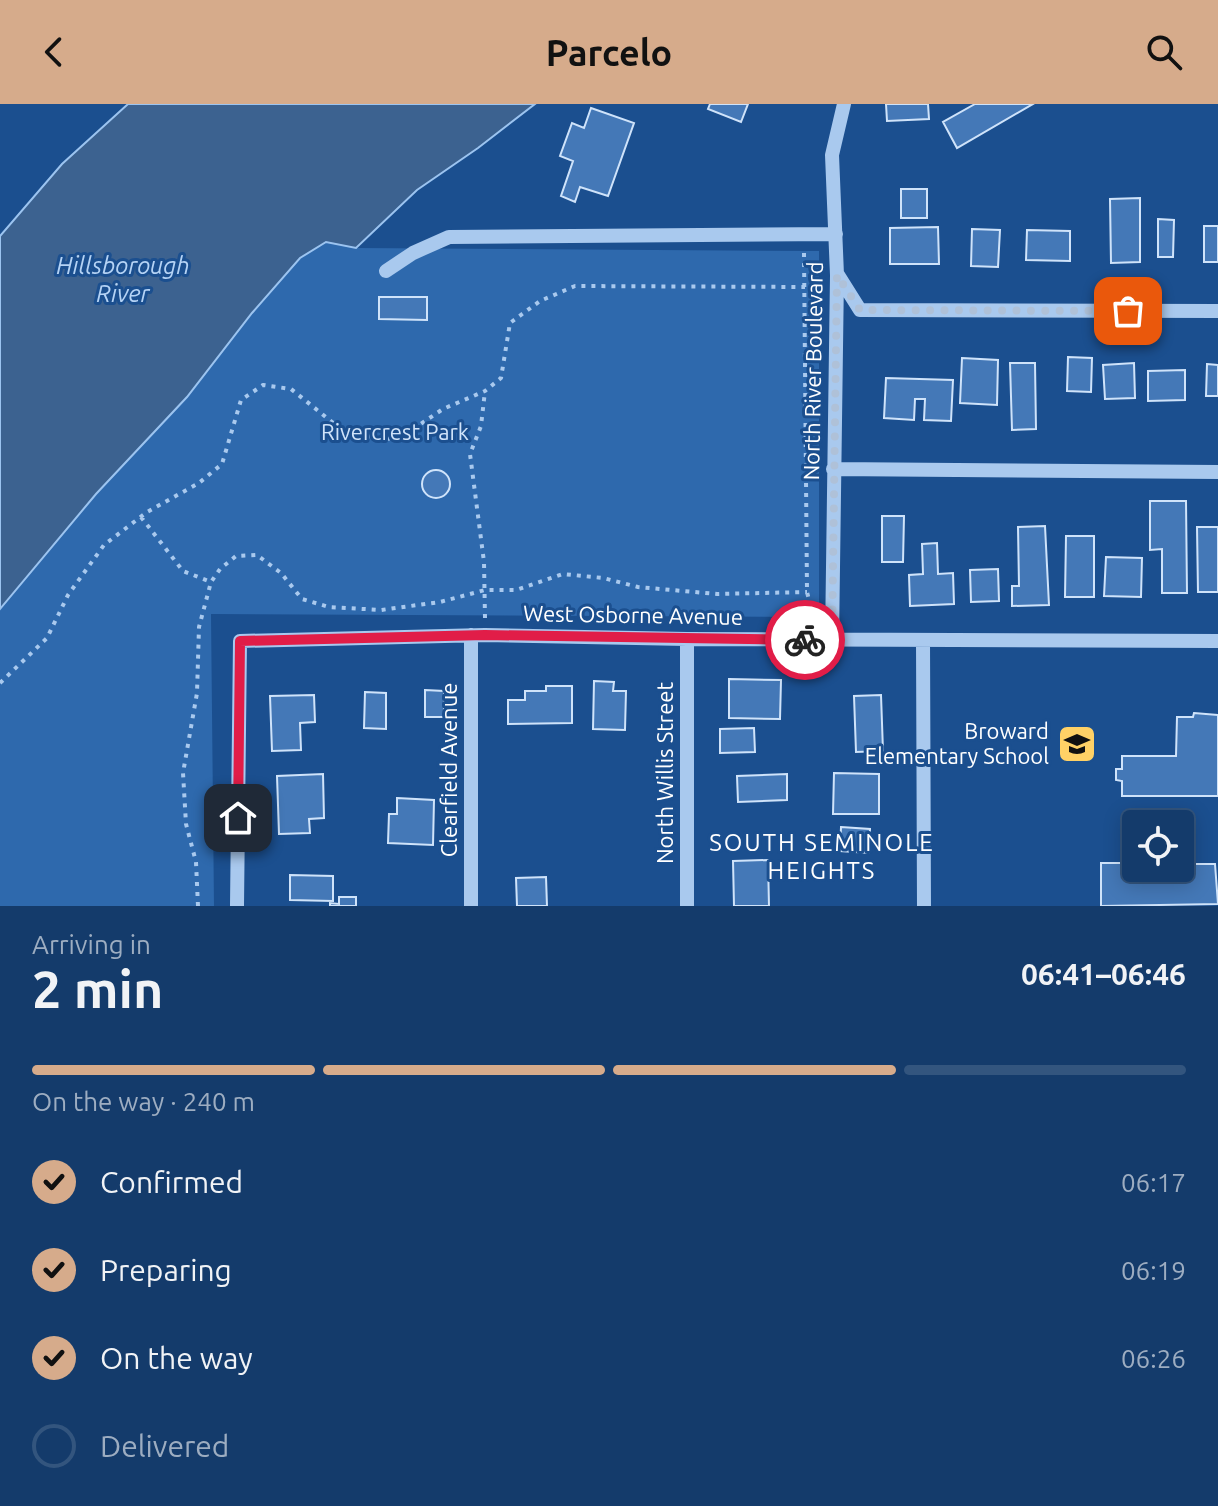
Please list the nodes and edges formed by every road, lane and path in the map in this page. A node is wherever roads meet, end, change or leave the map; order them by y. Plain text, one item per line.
1 (844, 104) edge
2 (836, 234) junction
3 (804, 253) dead end
4 (386, 271) dead end
5 (837, 275) junction
6 (805, 287) junction
7 (1218, 311) edge
8 (485, 391) junction
9 (833, 469) junction
10 (1218, 472) edge
11 (141, 517) junction
12 (211, 582) dead end
13 (485, 620) dead end
14 (814, 620) dead end
15 (471, 635) junction
16 (687, 639) junction
17 (832, 640) junction
18 (923, 640) junction
19 (1218, 641) edge
20 (0, 683) edge
21 (237, 906) edge
22 (471, 906) edge
23 (687, 906) edge
24 (924, 906) edge

1 - 2 street, North River Boulevard
2 - 4 street
2 - 5 street, North River Boulevard
3 - 6 path
5 - 7 street
5 - 9 street, North River Boulevard
6 - 8 path
6 - 14 path
8 - 11 path
8 - 13 path
9 - 10 street
9 - 17 street, North River Boulevard
11 - 12 path
11 - 20 path
15 - 16 street, West Osborne Avenue
15 - 21 street, West Osborne Avenue
15 - 22 street, Clearfield Avenue
16 - 17 street, West Osborne Avenue
16 - 23 street, North Willis Street
17 - 18 street, West Osborne Avenue
18 - 19 street, West Osborne Avenue
18 - 24 street

